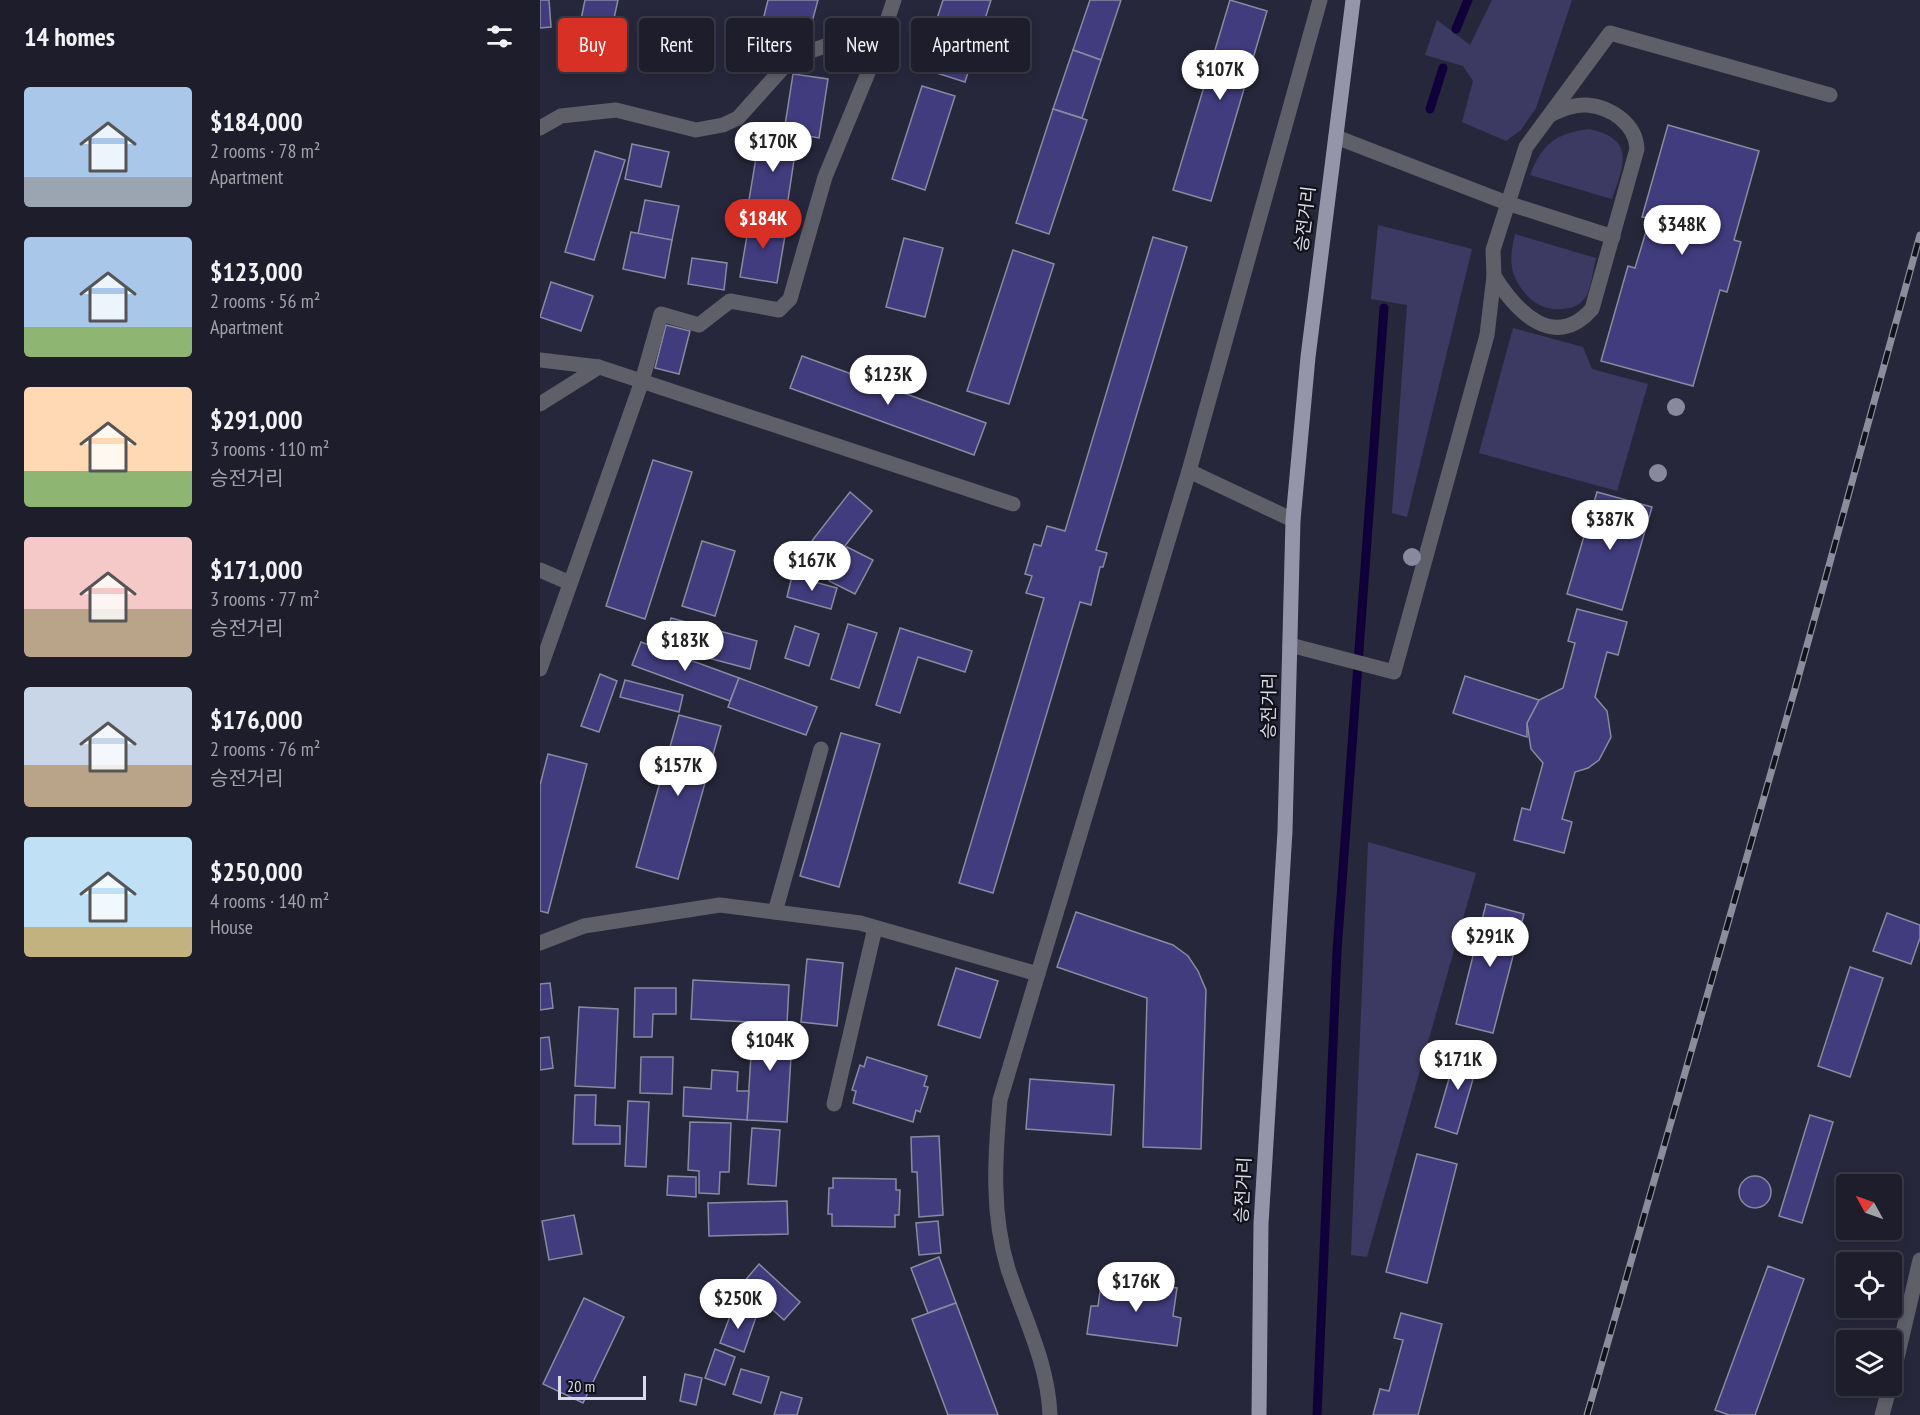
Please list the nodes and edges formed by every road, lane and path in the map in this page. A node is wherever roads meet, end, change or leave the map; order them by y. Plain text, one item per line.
1 (894, 0) edge
2 (1320, 0) edge
3 (1353, 0) edge
4 (888, 18) edge
5 (825, 46) edge
6 (868, 72) edge
7 (1830, 95) dead end
8 (1550, 115) junction
9 (540, 128) edge
10 (1336, 137) junction
11 (1507, 203) junction
12 (1613, 237) junction
13 (1494, 276) junction
14 (540, 360) edge
15 (599, 367) junction
16 (642, 381) junction
17 (540, 404) edge
18 (1190, 471) junction
19 (1013, 504) dead end
20 (1293, 520) junction
21 (540, 570) edge
22 (570, 583) junction
23 (1290, 645) junction
24 (540, 669) edge
25 (821, 749) dead end
26 (775, 912) junction
27 (875, 928) junction
28 (540, 943) edge
29 (1038, 974) junction
30 (834, 1104) dead end
31 (1920, 1260) edge
32 (1902, 1336) edge
33 (1887, 1396) edge
34 (1050, 1415) edge
35 (1259, 1415) edge
36 (1882, 1415) edge

1 - 4 street
2 - 18 street
3 - 10 main road, 승전거리
5 - 9 street
6 - 16 street
7 - 8 street
8 - 11 street
8 - 12 street
10 - 11 street
10 - 20 main road, 승전거리
11 - 12 street
11 - 13 street
12 - 13 street
13 - 23 street
14 - 15 street
15 - 16 street
15 - 17 street
16 - 19 street
16 - 22 street
18 - 20 street
18 - 29 street
20 - 23 main road, 승전거리
21 - 22 street
22 - 24 street
23 - 35 main road, 승전거리
25 - 26 street
26 - 27 street
26 - 28 street
27 - 29 street
27 - 30 street
29 - 34 street
31 - 32 street
33 - 36 street

